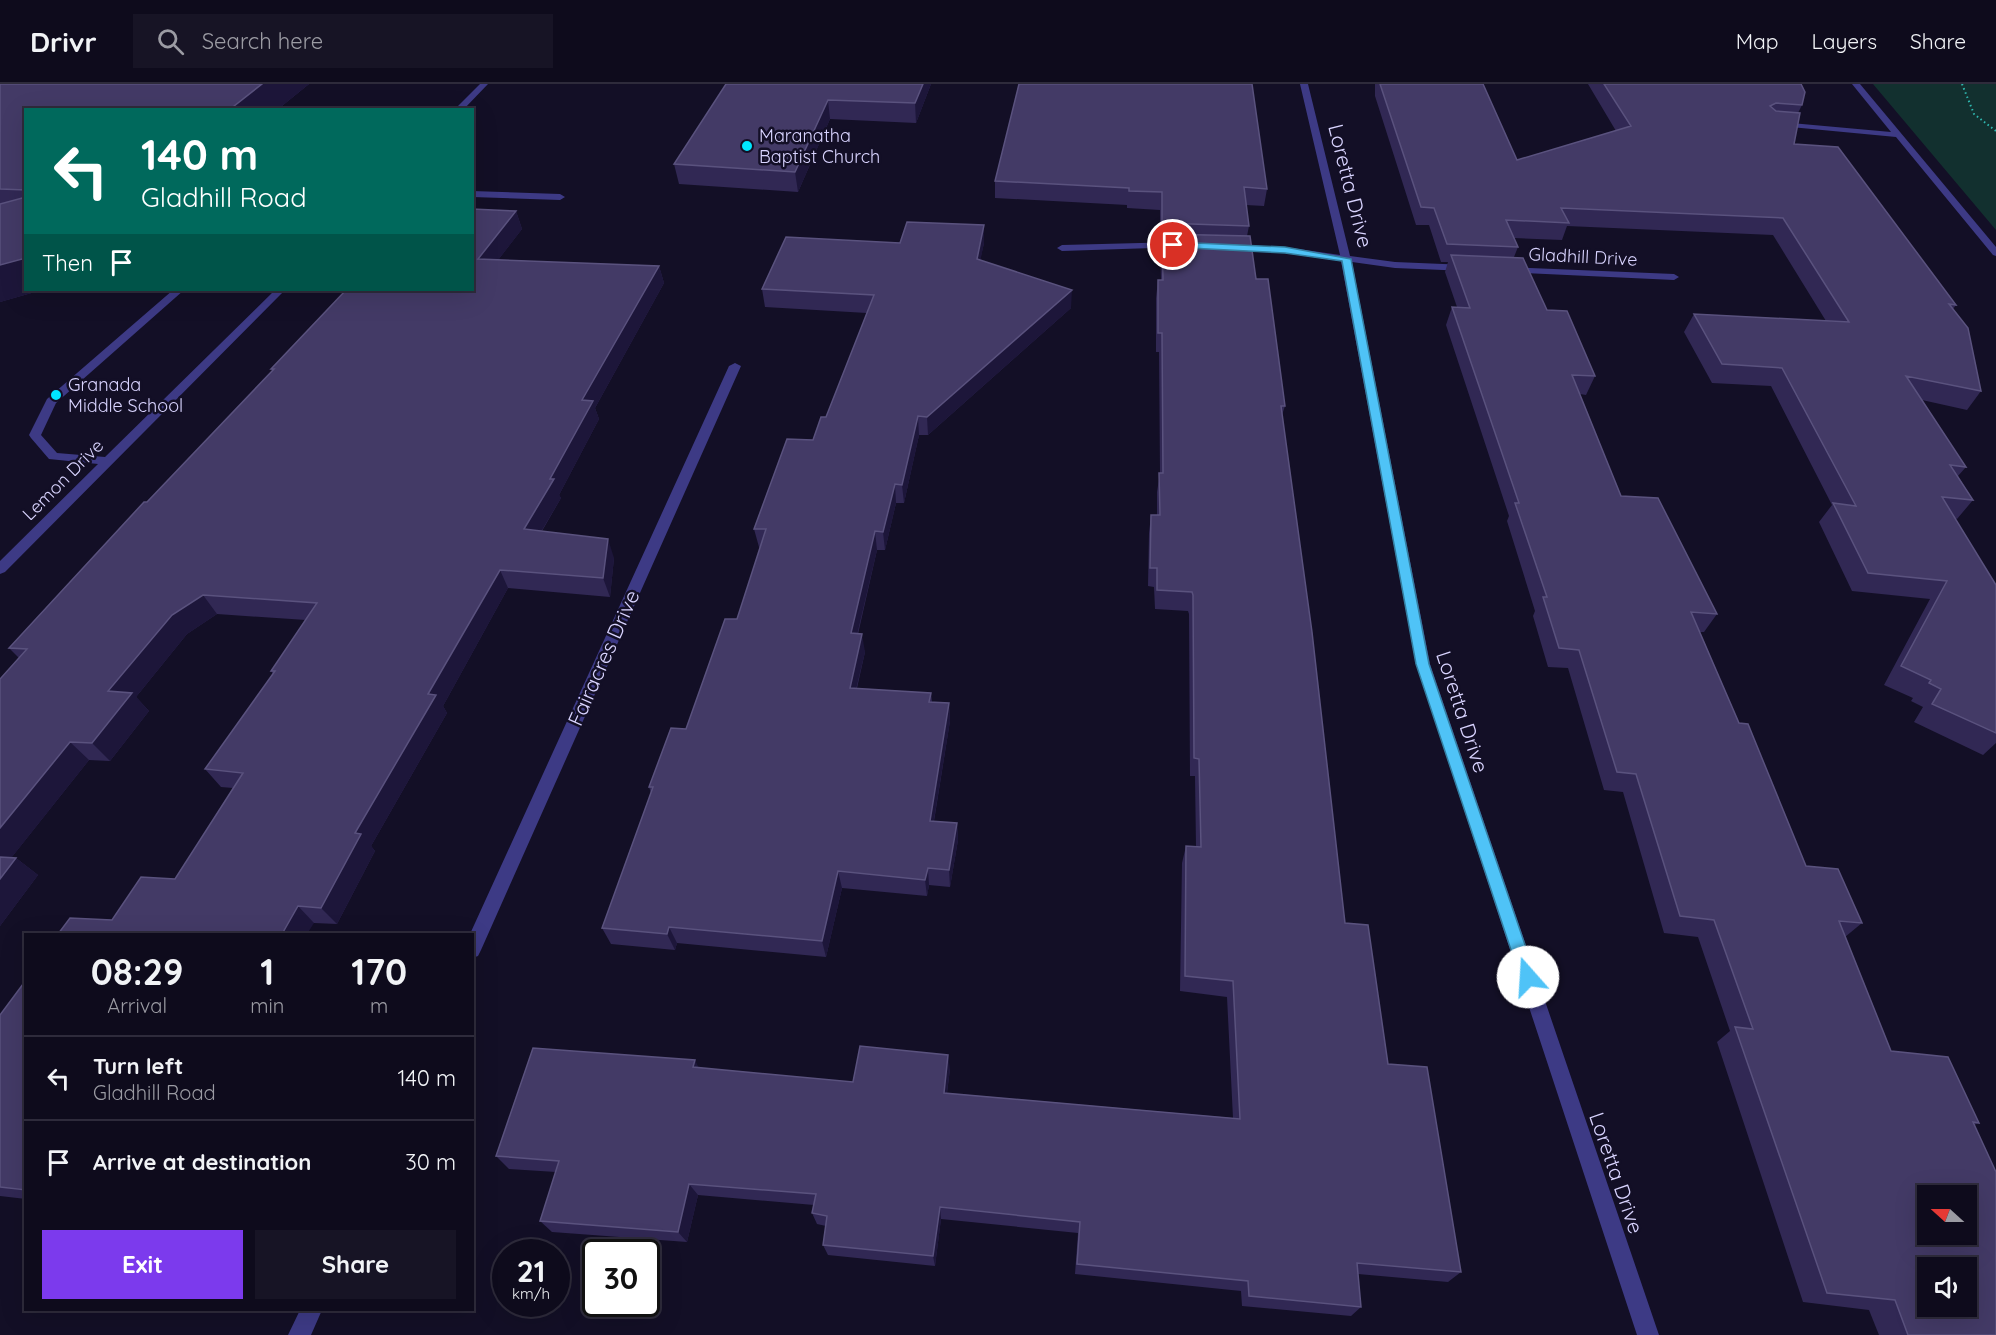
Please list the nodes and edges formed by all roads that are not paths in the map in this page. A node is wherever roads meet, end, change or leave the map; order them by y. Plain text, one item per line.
1 (484, 84) edge
2 (1304, 84) edge
3 (1856, 84) edge
4 (460, 108) edge
5 (1768, 123) edge
6 (1900, 135) junction
7 (474, 194) edge
8 (560, 197) dead end
9 (1196, 246) edge
10 (1218, 247) edge
11 (1062, 248) dead end
12 (1996, 253) edge
13 (1346, 259) junction
14 (1476, 268) edge
15 (1500, 270) edge
16 (1674, 277) dead end
17 (178, 291) edge
18 (279, 291) edge
19 (735, 366) dead end
20 (108, 461) junction
21 (0, 569) edge
22 (474, 946) edge
23 (311, 1311) edge
24 (299, 1335) edge
25 (1648, 1335) edge

1 - 4 street
2 - 13 street, Loretta Drive
3 - 6 street
5 - 6 street
6 - 12 street
7 - 8 street
9 - 11 street
10 - 13 street
13 - 14 street
13 - 25 street, Loretta Drive
15 - 16 street, Gladhill Drive
17 - 20 street
18 - 20 street, Lemon Drive
19 - 22 street, Fairacres Drive
20 - 21 street, Lemon Drive
23 - 24 street

